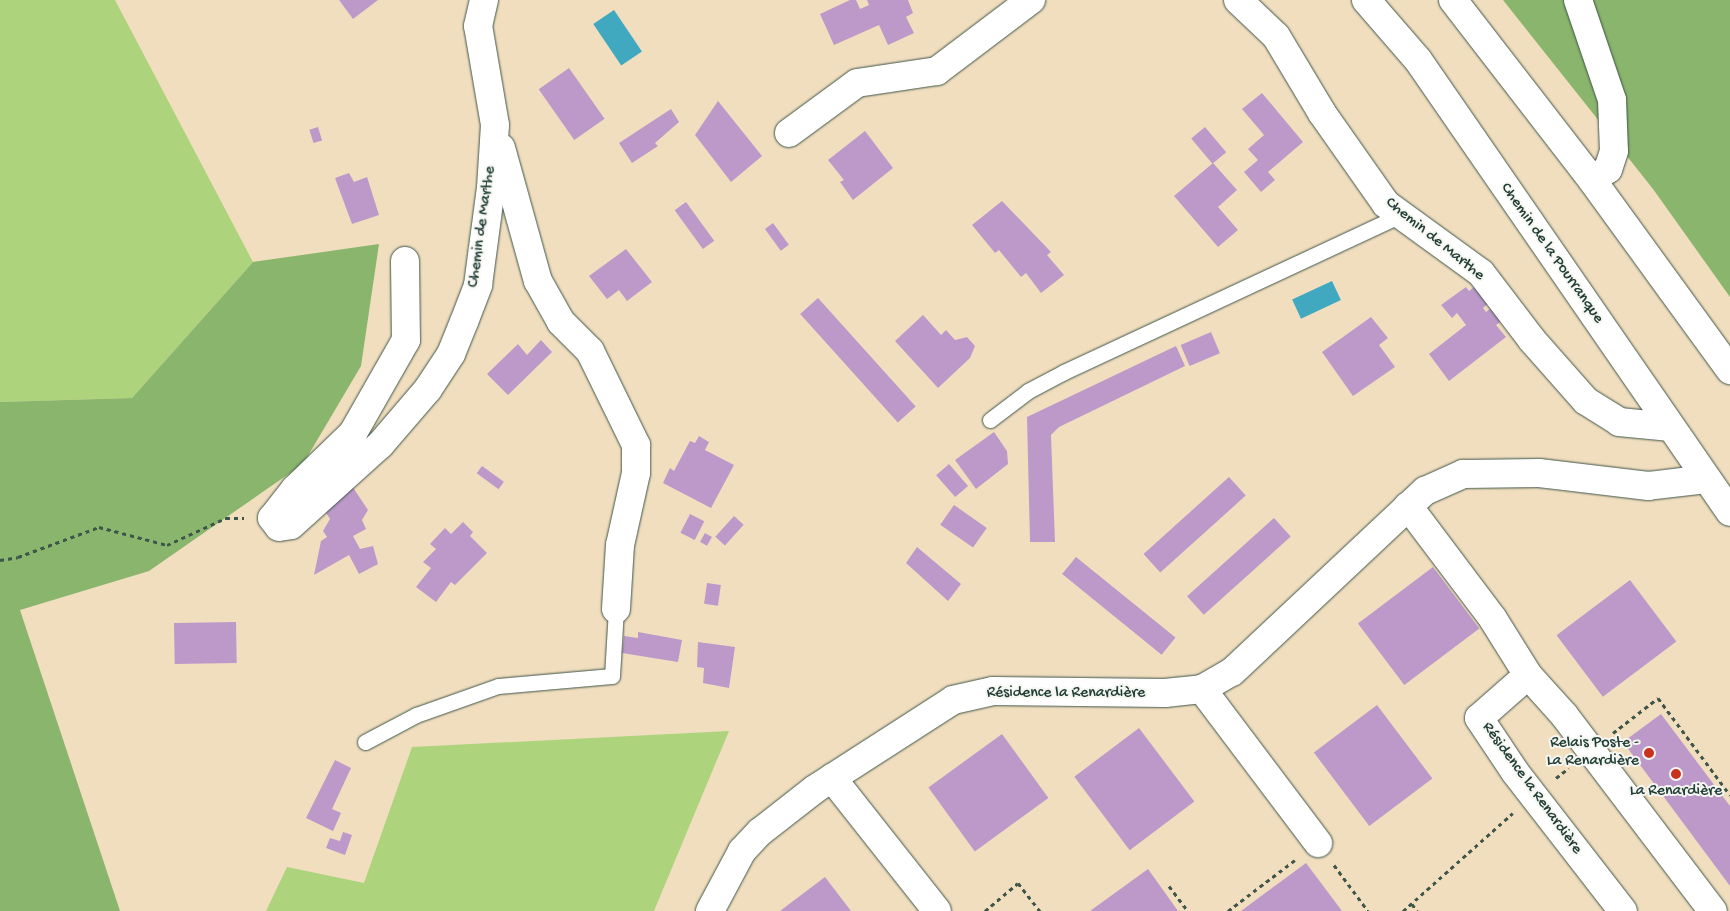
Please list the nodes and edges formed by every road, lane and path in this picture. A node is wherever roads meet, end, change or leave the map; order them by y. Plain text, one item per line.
1 (484, 0) edge
2 (1031, 0) edge
3 (1238, 0) edge
4 (1366, 0) edge
5 (1453, 0) edge
6 (1578, 0) edge
7 (495, 125) junction
8 (789, 133) dead end
9 (1592, 180) junction
10 (1401, 216) junction
11 (405, 261) dead end
12 (1730, 370) edge
13 (990, 420) dead end
14 (1671, 427) junction
15 (1707, 479) junction
16 (1408, 506) junction
17 (1730, 512) edge
18 (276, 522) junction
19 (0, 560) edge
20 (616, 609) joint
21 (1528, 675) junction
22 (1202, 689) junction
23 (365, 742) dead end
24 (1591, 751) junction
25 (832, 778) junction
26 (1533, 795) junction
27 (1730, 795) edge
28 (1318, 843) junction
29 (1169, 886) dead end
30 (1412, 904) junction
31 (710, 911) edge
32 (937, 911) edge
33 (985, 911) edge
34 (1040, 911) edge
35 (1188, 911) edge
36 (1228, 911) edge
37 (1368, 911) edge
38 (1403, 911) edge
39 (1417, 911) edge
40 (1623, 911) edge
41 (1713, 911) edge

1 - 7 street, Chemin de Marthe
2 - 8 street
3 - 10 street, Chemin de Marthe
4 - 14 street, Chemin de la Pourranque
5 - 9 street
6 - 9 street
7 - 18 street, Chemin de Marthe
7 - 20 street
9 - 12 street
10 - 13 lane
10 - 14 street, Chemin de Marthe
11 - 18 street
14 - 15 street, Chemin de la Pourranque
15 - 16 street, Résidence la Renardière
15 - 17 street, Chemin de la Pourranque
16 - 21 street
16 - 22 street, Résidence la Renardière
18 - 19 path
20 - 23 lane
21 - 24 street
21 - 26 street, Résidence la Renardière
22 - 25 street, Résidence la Renardière
22 - 28 street
24 - 26 path
24 - 27 path
24 - 41 street
25 - 31 street, Résidence la Renardière
25 - 32 street
26 - 30 path
26 - 40 street, Résidence la Renardière
28 - 36 path
28 - 37 path
29 - 35 path
30 - 38 path
30 - 39 path
33 - 34 path

